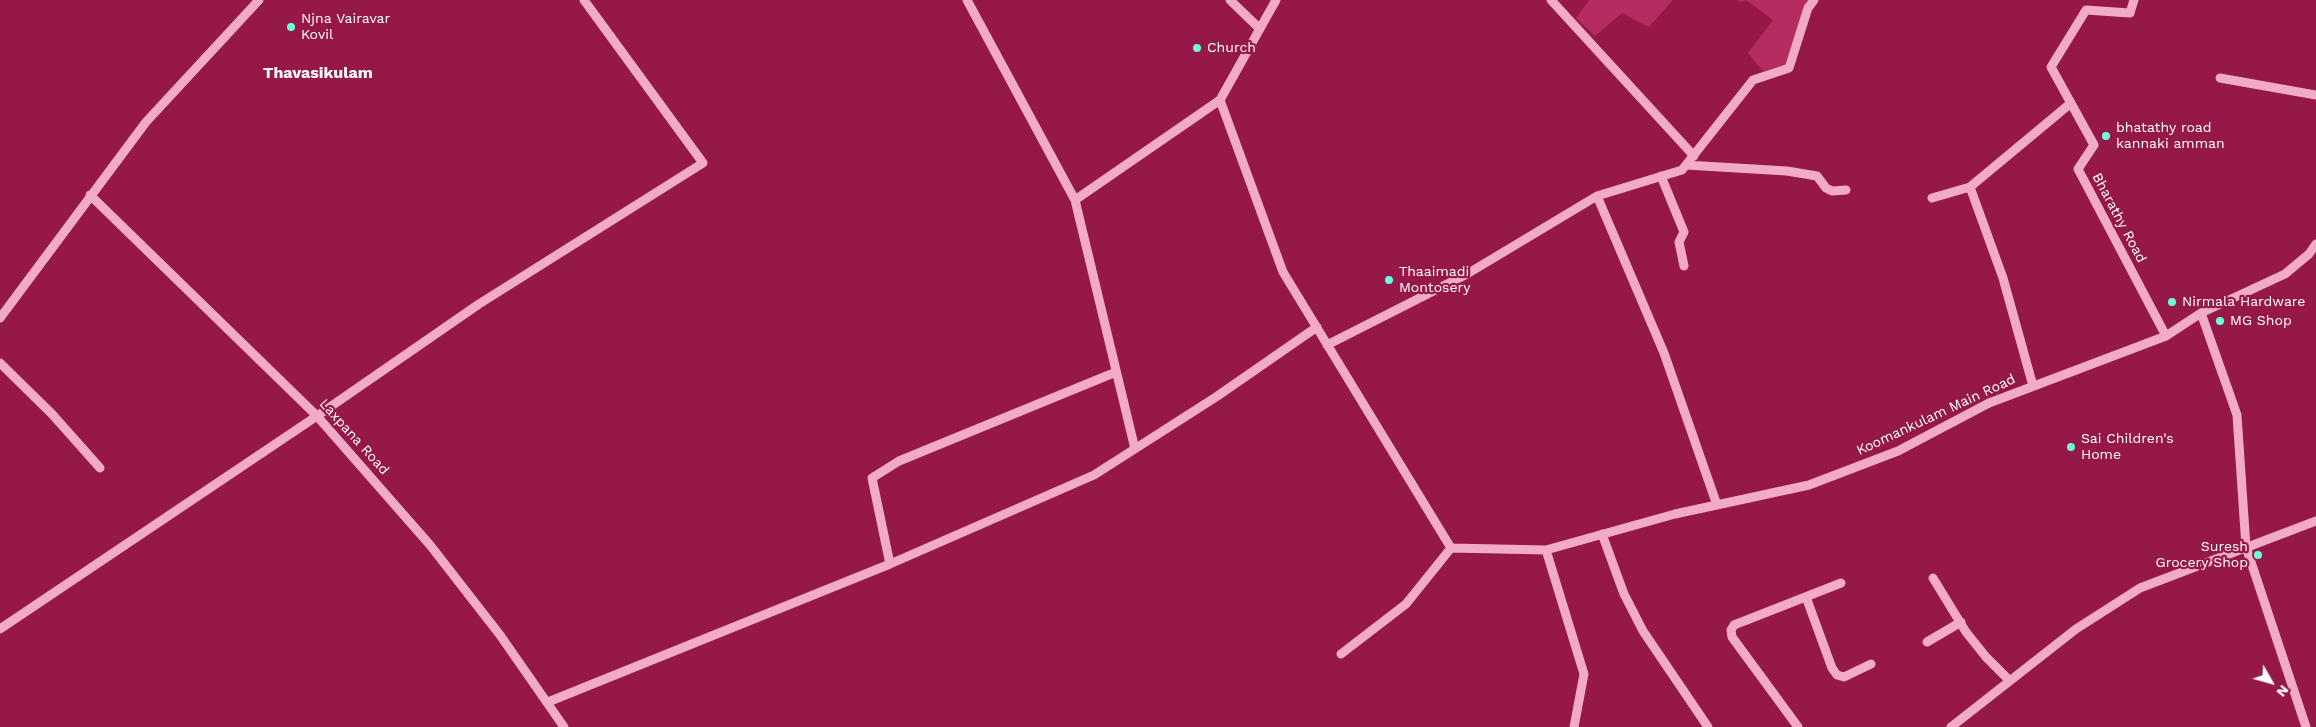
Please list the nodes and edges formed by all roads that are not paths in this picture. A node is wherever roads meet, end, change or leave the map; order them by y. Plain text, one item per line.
1 (259, 0) edge
2 (584, 0) edge
3 (967, 0) edge
4 (1230, 0) edge
5 (1276, 0) edge
6 (1551, 0) edge
7 (1814, 0) edge
8 (2134, 0) edge
9 (1260, 29) junction
10 (2220, 78) dead end
11 (2316, 95) edge
12 (1220, 100) junction
13 (2070, 103) junction
14 (1694, 156) junction
15 (1686, 165) junction
16 (1661, 176) junction
17 (1970, 187) junction
18 (1846, 190) dead end
19 (90, 195) junction
20 (1596, 196) junction
21 (1932, 198) dead end
22 (1075, 200) junction
23 (2316, 244) edge
24 (1684, 266) dead end
25 (2201, 312) junction
26 (0, 318) edge
27 (1317, 326) junction
28 (2166, 336) junction
29 (1327, 345) junction
30 (0, 363) edge
31 (1116, 372) junction
32 (2033, 386) junction
33 (317, 416) junction
34 (1135, 449) junction
35 (100, 468) dead end
36 (1717, 505) junction
37 (2316, 521) edge
38 (1602, 534) junction
39 (2246, 547) junction
40 (1451, 548) junction
41 (1546, 550) junction
42 (890, 564) junction
43 (1933, 578) dead end
44 (1841, 583) dead end
45 (1806, 597) junction
46 (1960, 622) junction
47 (0, 629) edge
48 (1927, 642) dead end
49 (1341, 654) dead end
50 (1871, 664) dead end
51 (2009, 680) junction
52 (548, 702) junction
53 (564, 727) edge
54 (1574, 727) edge
55 (1708, 727) edge
56 (1798, 727) edge
57 (1951, 727) edge
58 (2305, 727) edge

1 - 19 street
2 - 33 street
3 - 22 street
4 - 9 street
5 - 9 street
6 - 14 street
7 - 14 street
8 - 13 street, Bharathy Road
9 - 12 street
10 - 11 street
12 - 22 street
12 - 27 street
13 - 17 street
13 - 28 street, Bharathy Road
14 - 15 street
15 - 16 street
15 - 18 street
16 - 20 street
16 - 24 street
17 - 21 street
17 - 32 street
19 - 26 street
19 - 33 street, Laxpana Road
20 - 29 street
20 - 36 street
22 - 31 street
23 - 25 street, Koomankulam Main Road
25 - 28 street, Koomankulam Main Road
25 - 39 street
27 - 29 street
27 - 34 street
28 - 32 street, Koomankulam Main Road
29 - 40 street
30 - 35 street
31 - 34 street
31 - 42 street
32 - 36 street, Koomankulam Main Road
33 - 47 street
33 - 52 street, Laxpana Road
34 - 42 street
36 - 38 street, Koomankulam Main Road
37 - 39 street
38 - 41 street, Koomankulam Main Road
38 - 55 street
39 - 51 street
39 - 58 street
40 - 41 street, Koomankulam Main Road
40 - 49 street
41 - 54 street
42 - 52 street
43 - 46 street
44 - 45 street
45 - 50 street
45 - 56 street
46 - 48 street
46 - 51 street
51 - 57 street
52 - 53 street, Laxpana Road

